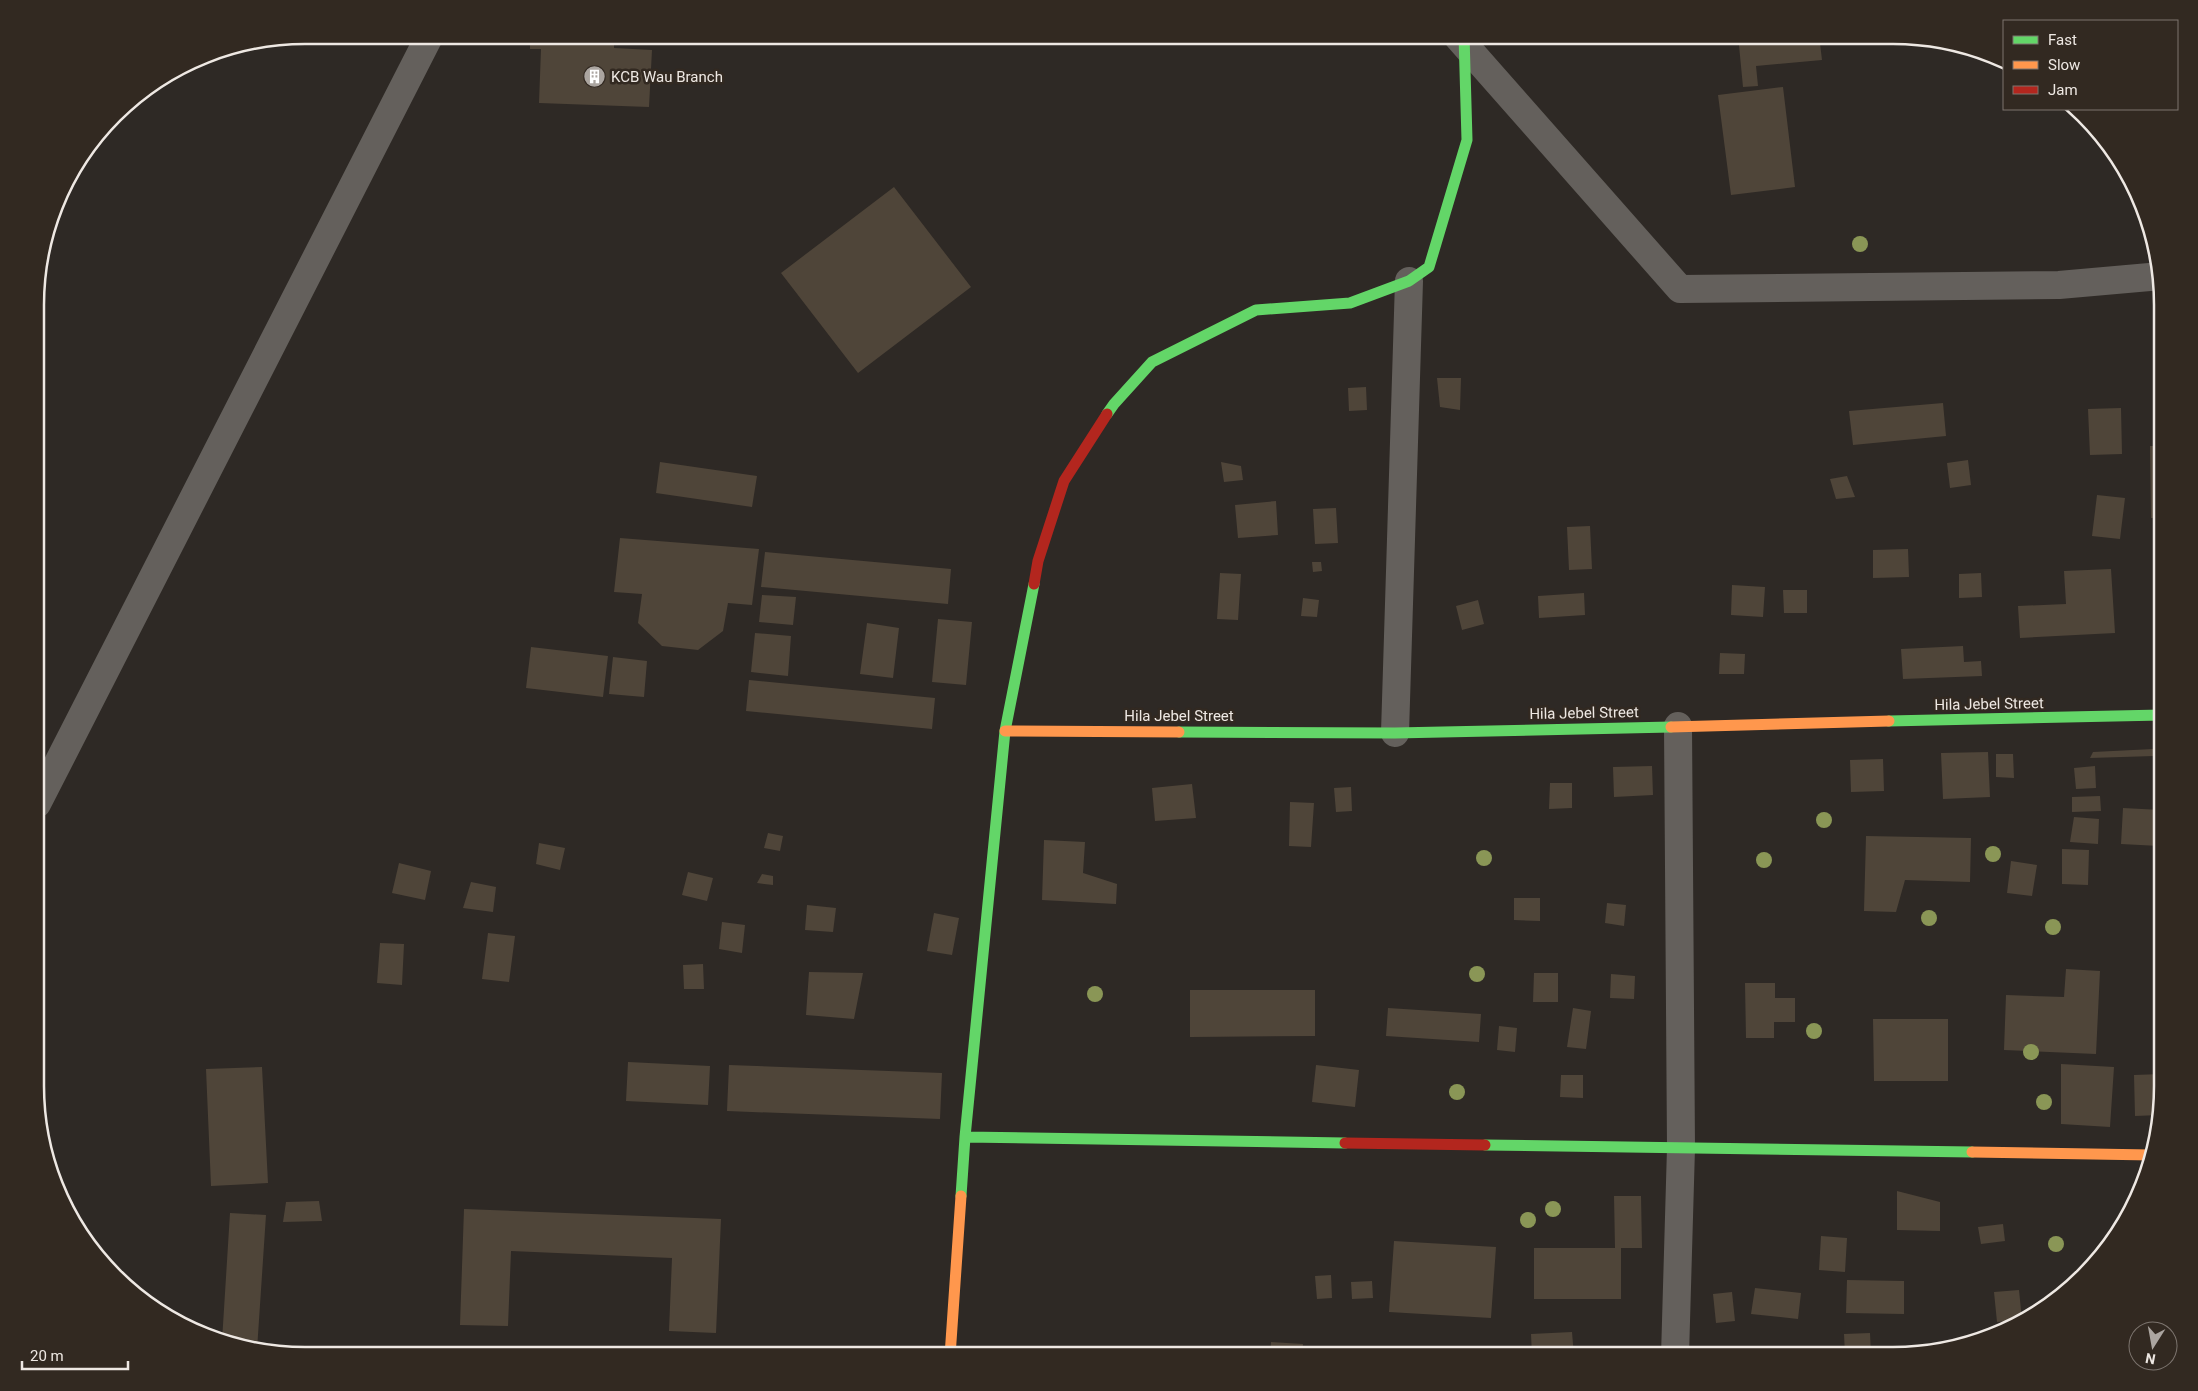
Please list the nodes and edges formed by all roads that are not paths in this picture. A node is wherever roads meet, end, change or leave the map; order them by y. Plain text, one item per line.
1 (425, 44) edge
2 (1461, 44) edge
3 (1466, 44) edge
4 (2153, 277) edge
5 (1409, 282) junction
6 (2154, 715) edge
7 (1678, 726) junction
8 (1006, 730) junction
9 (1395, 733) junction
10 (44, 790) edge
11 (965, 1136) junction
12 (1681, 1148) junction
13 (2145, 1155) edge
14 (951, 1347) edge
15 (1675, 1347) edge

1 - 10 street
2 - 5 street
3 - 4 street
5 - 8 street
5 - 9 street
6 - 7 street, Hila Jebel Street
7 - 9 street, Hila Jebel Street
7 - 12 street
8 - 9 street, Hila Jebel Street
8 - 11 street
11 - 12 street
11 - 14 street
12 - 13 street
12 - 15 street

